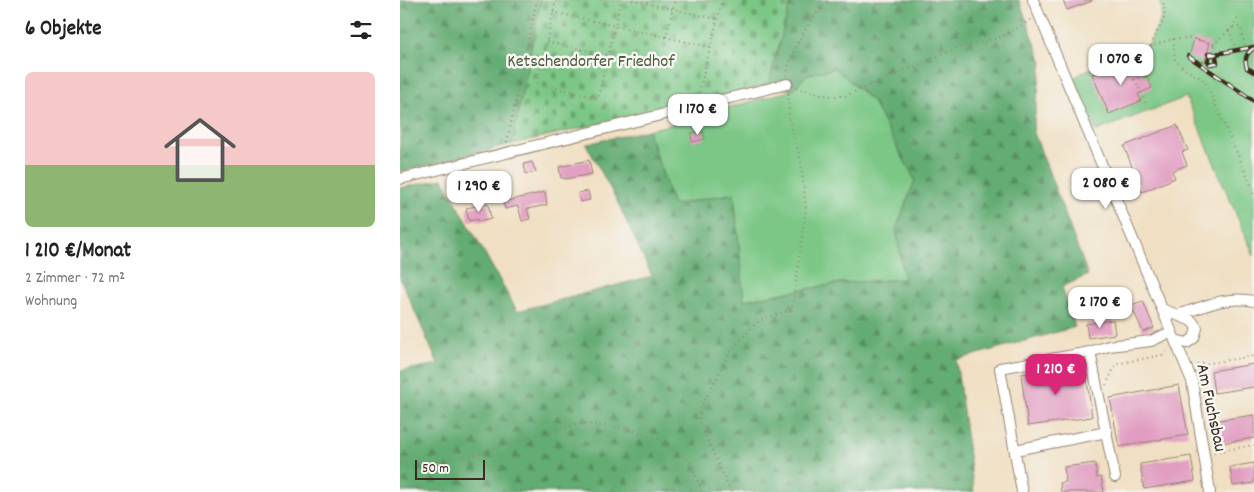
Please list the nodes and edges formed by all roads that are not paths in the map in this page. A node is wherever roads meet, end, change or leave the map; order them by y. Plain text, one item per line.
1 (1036, 1) edge
2 (787, 84) road end
3 (400, 179) edge
4 (1254, 302) edge
5 (1162, 309) junction
6 (1178, 315) junction
7 (1173, 336) junction
8 (1090, 352) junction
9 (1107, 432) junction
10 (1015, 450) junction
11 (1115, 477) dead end
12 (1022, 492) edge
13 (1210, 492) edge

1 - 5 street, Am Fuchsbau
2 - 3 street
4 - 6 street
5 - 6 street
5 - 7 street, Am Fuchsbau
6 - 7 street
7 - 8 street
7 - 13 street, Am Fuchsbau
8 - 9 street
8 - 10 street
9 - 10 street
9 - 11 street
10 - 12 street

